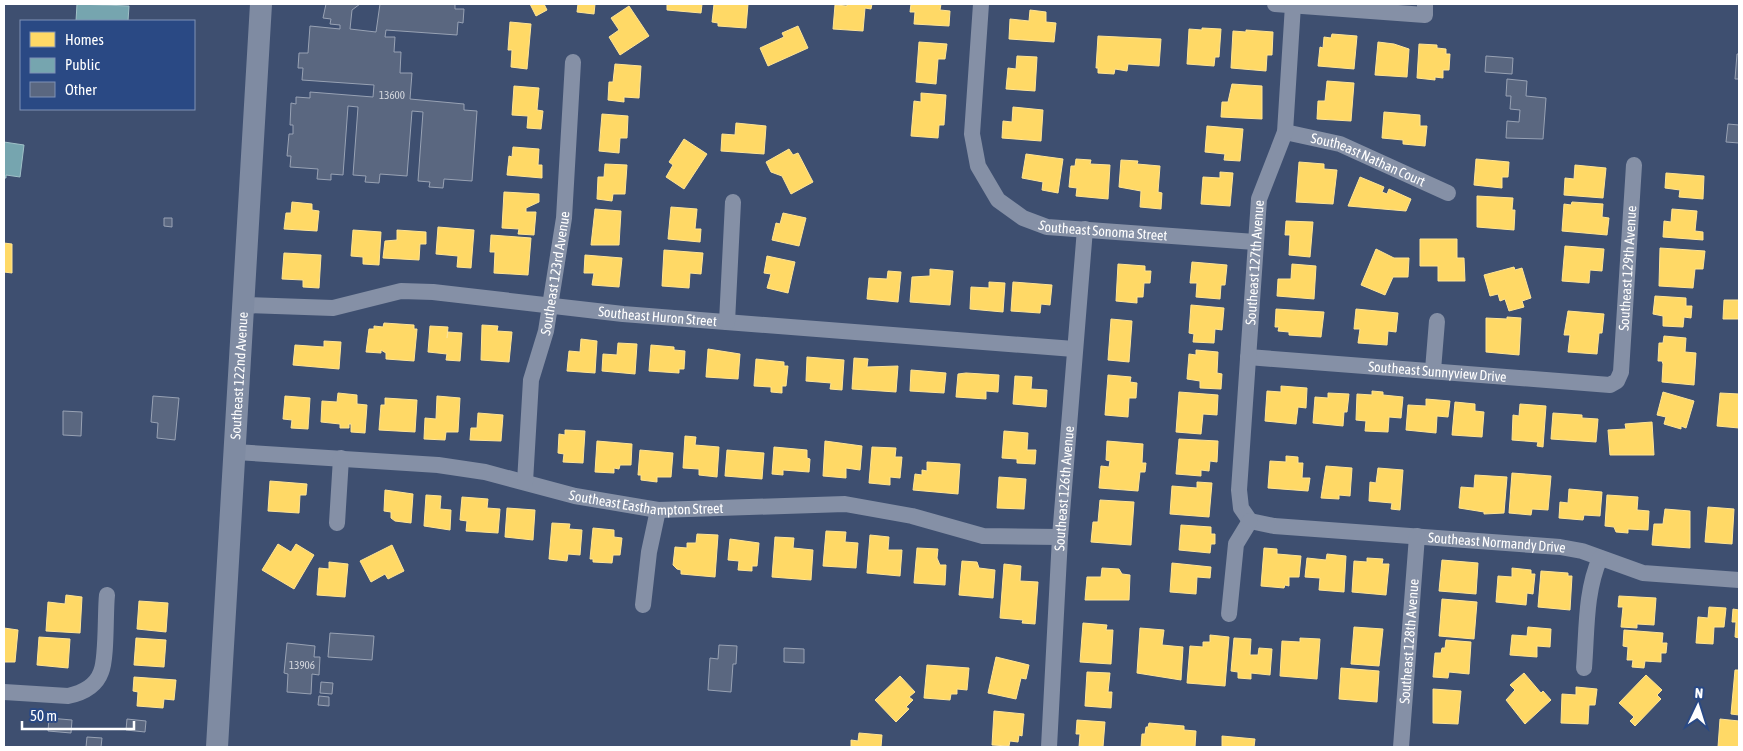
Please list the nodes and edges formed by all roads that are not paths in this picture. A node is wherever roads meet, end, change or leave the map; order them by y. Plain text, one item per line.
1 (261, 4) edge
2 (981, 4) edge
3 (1274, 4) edge
4 (1293, 5) edge
5 (1425, 9) edge
6 (573, 62) dead end
7 (1285, 132) junction
8 (1634, 165) dead end
9 (1448, 193) dead end
10 (732, 202) dead end
11 (1085, 229) junction
12 (1255, 242) junction
13 (243, 305) junction
14 (550, 305) junction
15 (1437, 321) dead end
16 (727, 322) junction
17 (1074, 349) junction
18 (1248, 357) junction
19 (1433, 370) junction
20 (1621, 372) joint
21 (234, 452) junction
22 (341, 458) junction
23 (525, 482) junction
24 (658, 510) junction
25 (1250, 521) junction
26 (337, 523) dead end
27 (1417, 536) junction
28 (1060, 537) junction
29 (1600, 558) junction
30 (1739, 580) edge
31 (106, 595) dead end
32 (643, 605) dead end
33 (1229, 614) dead end
34 (1584, 668) dead end
35 (4, 692) edge
36 (217, 747) edge
37 (1049, 747) edge
38 (1401, 747) edge

1 - 13 main road, Southeast 122nd Avenue
2 - 11 street, Southeast Sonoma Street
3 - 4 street
4 - 5 street
4 - 7 street, Southeast 127th Avenue
6 - 14 street, Southeast 123rd Avenue
7 - 9 street, Southeast Nathan Court
7 - 12 street, Southeast 127th Avenue
8 - 20 street, Southeast 129th Avenue
10 - 16 street
11 - 12 street, Southeast Sonoma Street
11 - 17 street, Southeast 126th Avenue
12 - 18 street, Southeast 127th Avenue
13 - 14 street, Southeast Huron Street
13 - 21 main road, Southeast 122nd Avenue
14 - 16 street, Southeast Huron Street
14 - 23 street, Southeast 123rd Avenue
15 - 19 street
16 - 17 street, Southeast Huron Street
17 - 28 street, Southeast 126th Avenue
18 - 19 street, Southeast Sunnyview Drive
18 - 25 street, Southeast 127th Avenue
19 - 20 street, Southeast Sunnyview Drive
21 - 22 street, Southeast Easthampton Street
21 - 36 main road, Southeast 122nd Avenue
22 - 23 street, Southeast Easthampton Street
22 - 26 street
23 - 24 street, Southeast Easthampton Street
24 - 28 street, Southeast Easthampton Street
24 - 32 street
25 - 27 street, Southeast Normandy Drive
25 - 33 street
27 - 29 street, Southeast Normandy Drive
27 - 38 street, Southeast 128th Avenue
28 - 37 street, Southeast 126th Avenue
29 - 30 street, Southeast Normandy Drive
29 - 34 street
31 - 35 street

